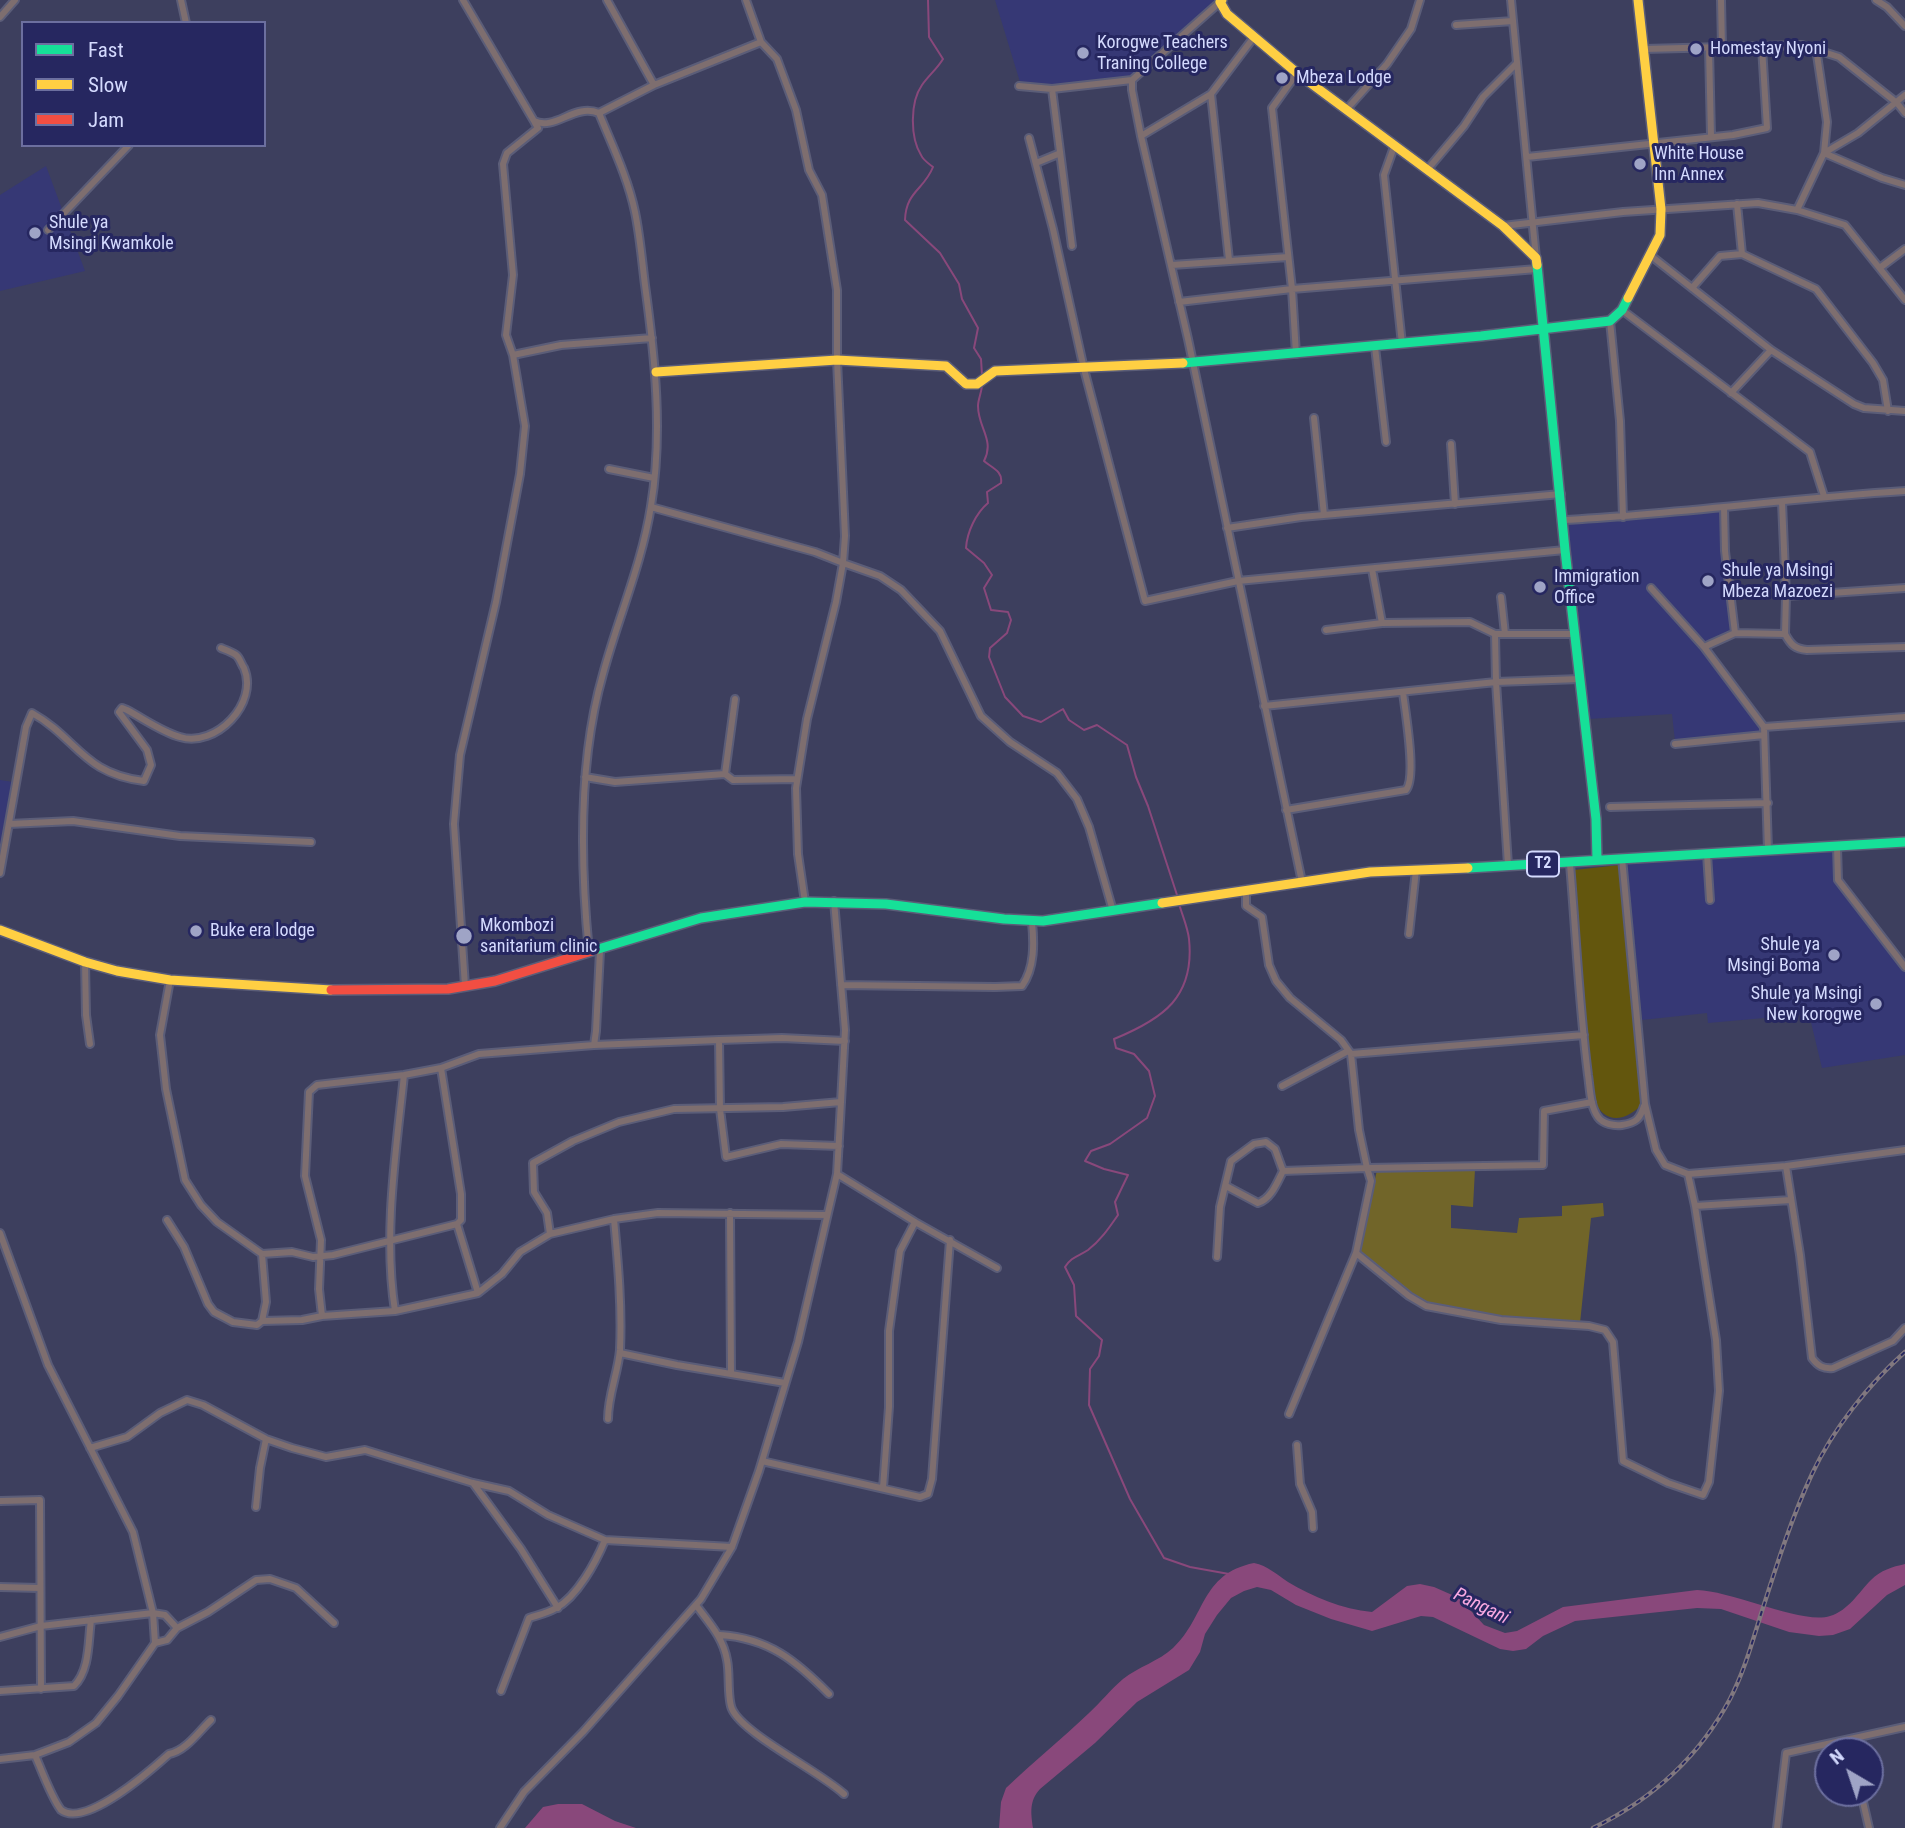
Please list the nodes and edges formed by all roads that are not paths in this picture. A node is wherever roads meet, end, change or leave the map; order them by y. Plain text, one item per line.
1 (15, 0) edge
2 (181, 0) edge
3 (463, 0) edge
4 (607, 0) edge
5 (746, 0) edge
6 (1420, 0) edge
7 (1511, 0) edge
8 (1638, 0) edge
9 (1721, 0) edge
10 (1876, 0) edge
11 (1221, 1) edge
12 (0, 17) edge
13 (186, 21) edge
14 (1513, 21) junction
15 (1456, 25) dead end
16 (1905, 26) edge
17 (1254, 37) junction
18 (761, 41) junction
19 (1762, 47) junction
20 (1709, 48) junction
21 (1722, 48) junction
22 (1816, 48) junction
23 (1644, 49) junction
24 (1517, 63) junction
25 (1297, 73) junction
26 (1132, 80) junction
27 (654, 85) junction
28 (1019, 86) dead end
29 (1052, 89) junction
30 (1211, 94) junction
31 (1905, 95) edge
32 (1897, 103) junction
33 (1346, 110) junction
34 (599, 113) junction
35 (1905, 113) edge
36 (534, 121) junction
37 (1141, 136) junction
38 (1711, 136) junction
39 (1030, 138) dead end
40 (1654, 143) junction
41 (127, 147) edge
42 (1394, 147) junction
43 (1824, 153) junction
44 (1058, 154) junction
45 (1527, 158) junction
46 (1036, 163) junction
47 (1427, 170) junction
48 (1905, 185) edge
49 (1738, 204) junction
50 (1661, 209) junction
51 (1797, 211) junction
52 (1533, 222) junction
53 (1503, 226) junction
54 (48, 230) dead end
55 (1072, 246) dead end
56 (1905, 249) edge
57 (1742, 254) junction
58 (1650, 255) junction
59 (1289, 257) junction
60 (1536, 258) junction
61 (1229, 260) junction
62 (1172, 265) junction
63 (1881, 267) junction
64 (1537, 269) junction
65 (1395, 281) junction
66 (1692, 288) junction
67 (1292, 289) junction
68 (1905, 300) edge
69 (1180, 302) junction
70 (1622, 310) junction
71 (1610, 321) junction
72 (1544, 329) junction
73 (652, 338) junction
74 (1402, 344) junction
75 (1375, 347) junction
76 (1772, 350) junction
77 (1296, 354) junction
78 (513, 355) junction
79 (837, 360) junction
80 (1193, 363) junction
81 (1084, 369) junction
82 (656, 372) junction
83 (1731, 393) junction
84 (1888, 411) junction
85 (1905, 411) edge
86 (1314, 418) dead end
87 (1386, 442) dead end
88 (1451, 444) dead end
89 (609, 469) dead end
90 (654, 478) junction
91 (1905, 491) edge
92 (1561, 494) junction
93 (1824, 496) junction
94 (1782, 502) junction
95 (1455, 504) junction
96 (1724, 507) junction
97 (651, 508) junction
98 (1324, 515) junction
99 (1623, 517) junction
100 (1563, 520) junction
101 (1227, 528) junction
102 (1565, 550) junction
103 (844, 563) junction
104 (1372, 569) junction
105 (1238, 581) junction
106 (1651, 588) dead end
107 (1905, 588) edge
108 (1786, 596) junction
109 (1501, 597) dead end
110 (1382, 623) junction
111 (1326, 630) dead end
112 (1735, 633) junction
113 (1495, 634) junction
114 (1505, 634) junction
115 (1574, 634) junction
116 (1785, 634) junction
117 (1704, 647) junction
118 (1905, 647) edge
119 (221, 648) dead end
120 (1580, 679) junction
121 (1496, 682) junction
122 (1403, 692) junction
123 (735, 699) dead end
124 (1264, 706) junction
125 (1905, 717) edge
126 (1764, 731) junction
127 (1675, 744) dead end
128 (725, 774) junction
129 (585, 777) junction
130 (797, 779) junction
131 (1768, 803) junction
132 (1610, 807) dead end
133 (1286, 810) junction
134 (9, 824) junction
135 (311, 842) dead end
136 (1905, 842) edge
137 (1837, 845) junction
138 (1768, 850) junction
139 (1707, 854) junction
140 (1622, 858) junction
141 (1597, 860) junction
142 (1570, 863) junction
143 (1508, 865) junction
144 (1416, 870) junction
145 (0, 873) edge
146 (1303, 882) junction
147 (1246, 890) junction
148 (1710, 900) dead end
149 (834, 901) junction
150 (805, 902) junction
151 (1113, 911) junction
152 (1032, 922) junction
153 (0, 930) edge
154 (1409, 934) dead end
155 (600, 951) junction
156 (589, 954) junction
157 (85, 962) junction
158 (1905, 967) edge
159 (170, 980) junction
160 (841, 985) junction
161 (464, 986) junction
162 (1584, 1035) junction
163 (719, 1040) junction
164 (845, 1041) junction
165 (90, 1044) dead end
166 (594, 1045) junction
167 (1350, 1052) junction
168 (441, 1068) junction
169 (404, 1075) junction
170 (1282, 1086) dead end
171 (841, 1102) junction
172 (1592, 1102) junction
173 (1645, 1104) junction
174 (720, 1109) junction
175 (839, 1146) junction
176 (1905, 1150) edge
177 (1786, 1166) junction
178 (1367, 1168) junction
179 (1283, 1171) junction
180 (837, 1174) junction
181 (1688, 1174) junction
182 (1226, 1186) junction
183 (1791, 1200) junction
184 (1695, 1206) junction
185 (730, 1213) junction
186 (827, 1215) junction
187 (614, 1219) junction
188 (167, 1220) dead end
189 (915, 1222) junction
190 (457, 1224) junction
191 (0, 1233) edge
192 (550, 1234) junction
193 (391, 1240) junction
194 (950, 1240) junction
195 (1356, 1253) junction
196 (262, 1254) junction
197 (321, 1256) junction
198 (1217, 1257) dead end
199 (997, 1268) dead end
200 (478, 1293) junction
201 (395, 1311) junction
202 (322, 1316) junction
203 (262, 1321) junction
204 (1905, 1328) edge
205 (620, 1353) junction
206 (731, 1374) junction
207 (785, 1383) junction
208 (1289, 1414) dead end
209 (608, 1419) dead end
210 (266, 1439) junction
211 (1297, 1445) dead end
212 (90, 1448) junction
213 (762, 1461) junction
214 (473, 1483) junction
215 (883, 1488) junction
216 (0, 1501) edge
217 (256, 1507) dead end
218 (1314, 1528) dead end
219 (605, 1540) junction
220 (732, 1547) junction
221 (0, 1587) edge
222 (39, 1588) junction
223 (696, 1605) junction
224 (558, 1608) junction
225 (153, 1613) junction
226 (91, 1620) junction
227 (334, 1623) dead end
228 (41, 1626) junction
229 (177, 1628) junction
230 (720, 1635) junction
231 (0, 1637) edge
232 (155, 1643) junction
233 (41, 1689) junction
234 (0, 1691) edge
235 (501, 1691) dead end
236 (830, 1694) dead end
237 (211, 1720) dead end
238 (1905, 1727) edge
239 (1860, 1737) edge
240 (1814, 1747) edge
241 (35, 1755) junction
242 (0, 1759) edge
243 (844, 1794) dead end
244 (1864, 1807) edge
245 (500, 1828) edge
246 (1777, 1828) edge
247 (1869, 1828) edge

1 - 12 street
2 - 13 street
3 - 36 street
4 - 27 street
5 - 18 street
6 - 33 street
7 - 14 street
8 - 23 main road
9 - 21 street
10 - 16 street
11 - 17 main road
11 - 26 street
14 - 15 street
14 - 24 street
17 - 25 main road
17 - 30 street
18 - 27 street
18 - 79 street
19 - 21 street
19 - 22 street
19 - 38 street
20 - 21 street
20 - 23 street
20 - 38 street
22 - 32 street
22 - 43 street
23 - 40 main road
24 - 45 street
24 - 47 street
25 - 33 main road
25 - 59 street
26 - 29 street
26 - 37 street
27 - 34 street
28 - 29 street
29 - 44 street
30 - 37 street
30 - 61 street
31 - 32 street
32 - 35 street
32 - 43 street
33 - 42 main road
34 - 36 street
34 - 73 street
36 - 78 street
37 - 62 street
38 - 40 street
39 - 46 street
40 - 45 street
40 - 50 main road
41 - 54 street
42 - 47 main road
42 - 65 street
43 - 48 street
43 - 51 street
44 - 46 street
44 - 55 street
45 - 52 street
46 - 81 street
47 - 53 main road
49 - 50 street
49 - 51 street
49 - 57 street
50 - 52 street
50 - 58 main road
51 - 63 street
52 - 53 street
52 - 60 street
53 - 60 main road
56 - 63 street
57 - 66 street
57 - 84 street
58 - 66 street
58 - 70 main road
59 - 61 street
59 - 67 street
60 - 64 main road
61 - 62 street
62 - 69 street
63 - 68 street
64 - 65 street
64 - 72 main road
65 - 67 street
65 - 74 street
66 - 76 street
67 - 69 street
67 - 77 street
69 - 80 street
70 - 71 main road
70 - 83 street
71 - 72 main road
71 - 99 street
72 - 74 main road
72 - 92 main road
73 - 78 street
73 - 82 street
74 - 75 main road
75 - 77 main road
75 - 87 street
76 - 83 street
76 - 84 street
77 - 80 main road
78 - 161 street
79 - 81 main road
79 - 82 main road
79 - 103 street
80 - 81 main road
80 - 101 street
81 - 105 street
82 - 90 street
83 - 93 street
84 - 85 street
86 - 98 street
88 - 95 street
89 - 90 street
90 - 97 street
91 - 93 street
92 - 95 street
92 - 100 main road
93 - 94 street
94 - 96 street
94 - 108 street
95 - 98 street
96 - 99 street
96 - 112 street
97 - 103 street
97 - 129 street
98 - 101 street
99 - 100 street
100 - 102 main road
101 - 105 street
102 - 104 street
102 - 115 main road
103 - 130 street
103 - 151 street
104 - 105 street
104 - 110 street
105 - 124 street
106 - 117 street
107 - 108 street
108 - 116 street
109 - 114 street
110 - 111 street
110 - 113 street
112 - 116 street
112 - 117 street
113 - 114 street
113 - 121 street
114 - 115 street
115 - 120 main road
116 - 118 street
117 - 126 street
119 - 134 street
120 - 121 street
120 - 141 main road
121 - 122 street
121 - 143 street
122 - 124 street
122 - 133 street
123 - 128 street
124 - 133 street
125 - 126 street
126 - 127 street
126 - 131 street
128 - 129 street
128 - 130 street
129 - 156 street
130 - 150 street
131 - 132 street
131 - 138 street
133 - 146 street
134 - 135 street
134 - 145 street
136 - 137 main road, T2
137 - 138 main road, T2
137 - 158 street
138 - 139 main road, T2
139 - 140 main road, T2
139 - 148 street
140 - 141 main road, T2
140 - 173 street
141 - 142 main road, T2
142 - 143 main road, T2
142 - 162 street
143 - 144 main road, T2
144 - 146 main road, T2
144 - 154 street
146 - 147 main road, T2
147 - 151 main road, T2
147 - 167 street
149 - 150 main road, T2
149 - 152 main road, T2
149 - 160 street
150 - 155 main road, T2
151 - 152 main road, T2
152 - 160 street
153 - 157 main road, T2
155 - 156 main road, T2
155 - 166 street
156 - 161 main road, T2
157 - 159 main road, T2
157 - 165 street
159 - 161 main road, T2
159 - 196 street
160 - 164 street
162 - 167 street
162 - 172 street
163 - 164 street
163 - 166 street
163 - 174 street
164 - 171 street
166 - 168 street
167 - 170 street
167 - 178 street
168 - 169 street
168 - 190 street
169 - 193 street
169 - 197 street
171 - 174 street
171 - 175 street
172 - 173 street
172 - 178 street
173 - 181 street
174 - 175 street
174 - 192 street
175 - 180 street
176 - 177 street
177 - 181 street
177 - 183 street
178 - 179 street
178 - 195 street
179 - 182 street
179 - 182 street
180 - 186 street
180 - 189 street
181 - 184 street
182 - 198 street
183 - 184 street
183 - 204 street
184 - 195 street
185 - 186 street
185 - 187 street
185 - 206 street
186 - 207 street
187 - 192 street
187 - 205 street
188 - 203 street
189 - 194 street
189 - 215 street
190 - 193 street
190 - 200 street
191 - 212 street
192 - 200 street
193 - 197 street
193 - 201 street
194 - 199 street
194 - 215 street
195 - 208 street
196 - 197 street
196 - 203 street
197 - 202 street
200 - 201 street
201 - 202 street
202 - 203 street
205 - 206 street
205 - 209 street
206 - 207 street
207 - 213 street
210 - 212 street
210 - 214 street
210 - 217 street
211 - 218 street
212 - 225 street
213 - 215 street
213 - 220 street
214 - 219 street
214 - 224 street
216 - 222 street
219 - 220 street
219 - 224 street
220 - 223 street
221 - 222 street
222 - 228 street
223 - 230 street
223 - 245 street
224 - 235 street
225 - 226 street
225 - 229 street
225 - 232 street
226 - 228 street
226 - 233 street
227 - 229 street
228 - 231 street
228 - 233 street
229 - 232 street
230 - 236 street
230 - 243 street
232 - 241 street
233 - 234 street
237 - 241 street
238 - 239 street
240 - 246 street
241 - 242 street
244 - 247 street

